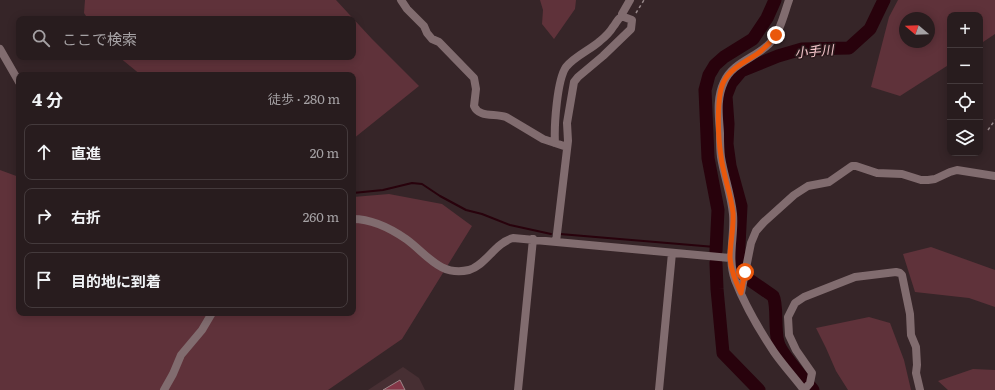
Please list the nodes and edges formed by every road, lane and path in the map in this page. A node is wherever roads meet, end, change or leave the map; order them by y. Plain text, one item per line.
1 (401, 0) edge
2 (630, 0) edge
3 (644, 0) edge
4 (789, 0) edge
5 (623, 16) junction
6 (632, 20) junction
7 (0, 49) edge
8 (16, 77) edge
9 (995, 120) edge
10 (988, 130) dead end
11 (555, 143) junction
12 (567, 147) junction
13 (995, 176) edge
14 (356, 219) edge
15 (533, 240) junction
16 (556, 242) junction
17 (672, 253) junction
18 (730, 258) junction
19 (741, 293) junction
20 (210, 316) edge
21 (806, 388) edge
22 (164, 390) edge
23 (518, 390) edge
24 (659, 390) edge
25 (920, 390) edge

1 - 11 street
2 - 5 street
3 - 6 path
4 - 18 street
5 - 6 street
5 - 11 street
6 - 12 street
7 - 8 street
9 - 10 path
11 - 12 street
12 - 16 street
13 - 19 street
14 - 15 street
15 - 16 street
15 - 23 street
16 - 17 street
17 - 18 street
17 - 24 street
18 - 19 street
19 - 21 street
20 - 22 street
21 - 25 street

